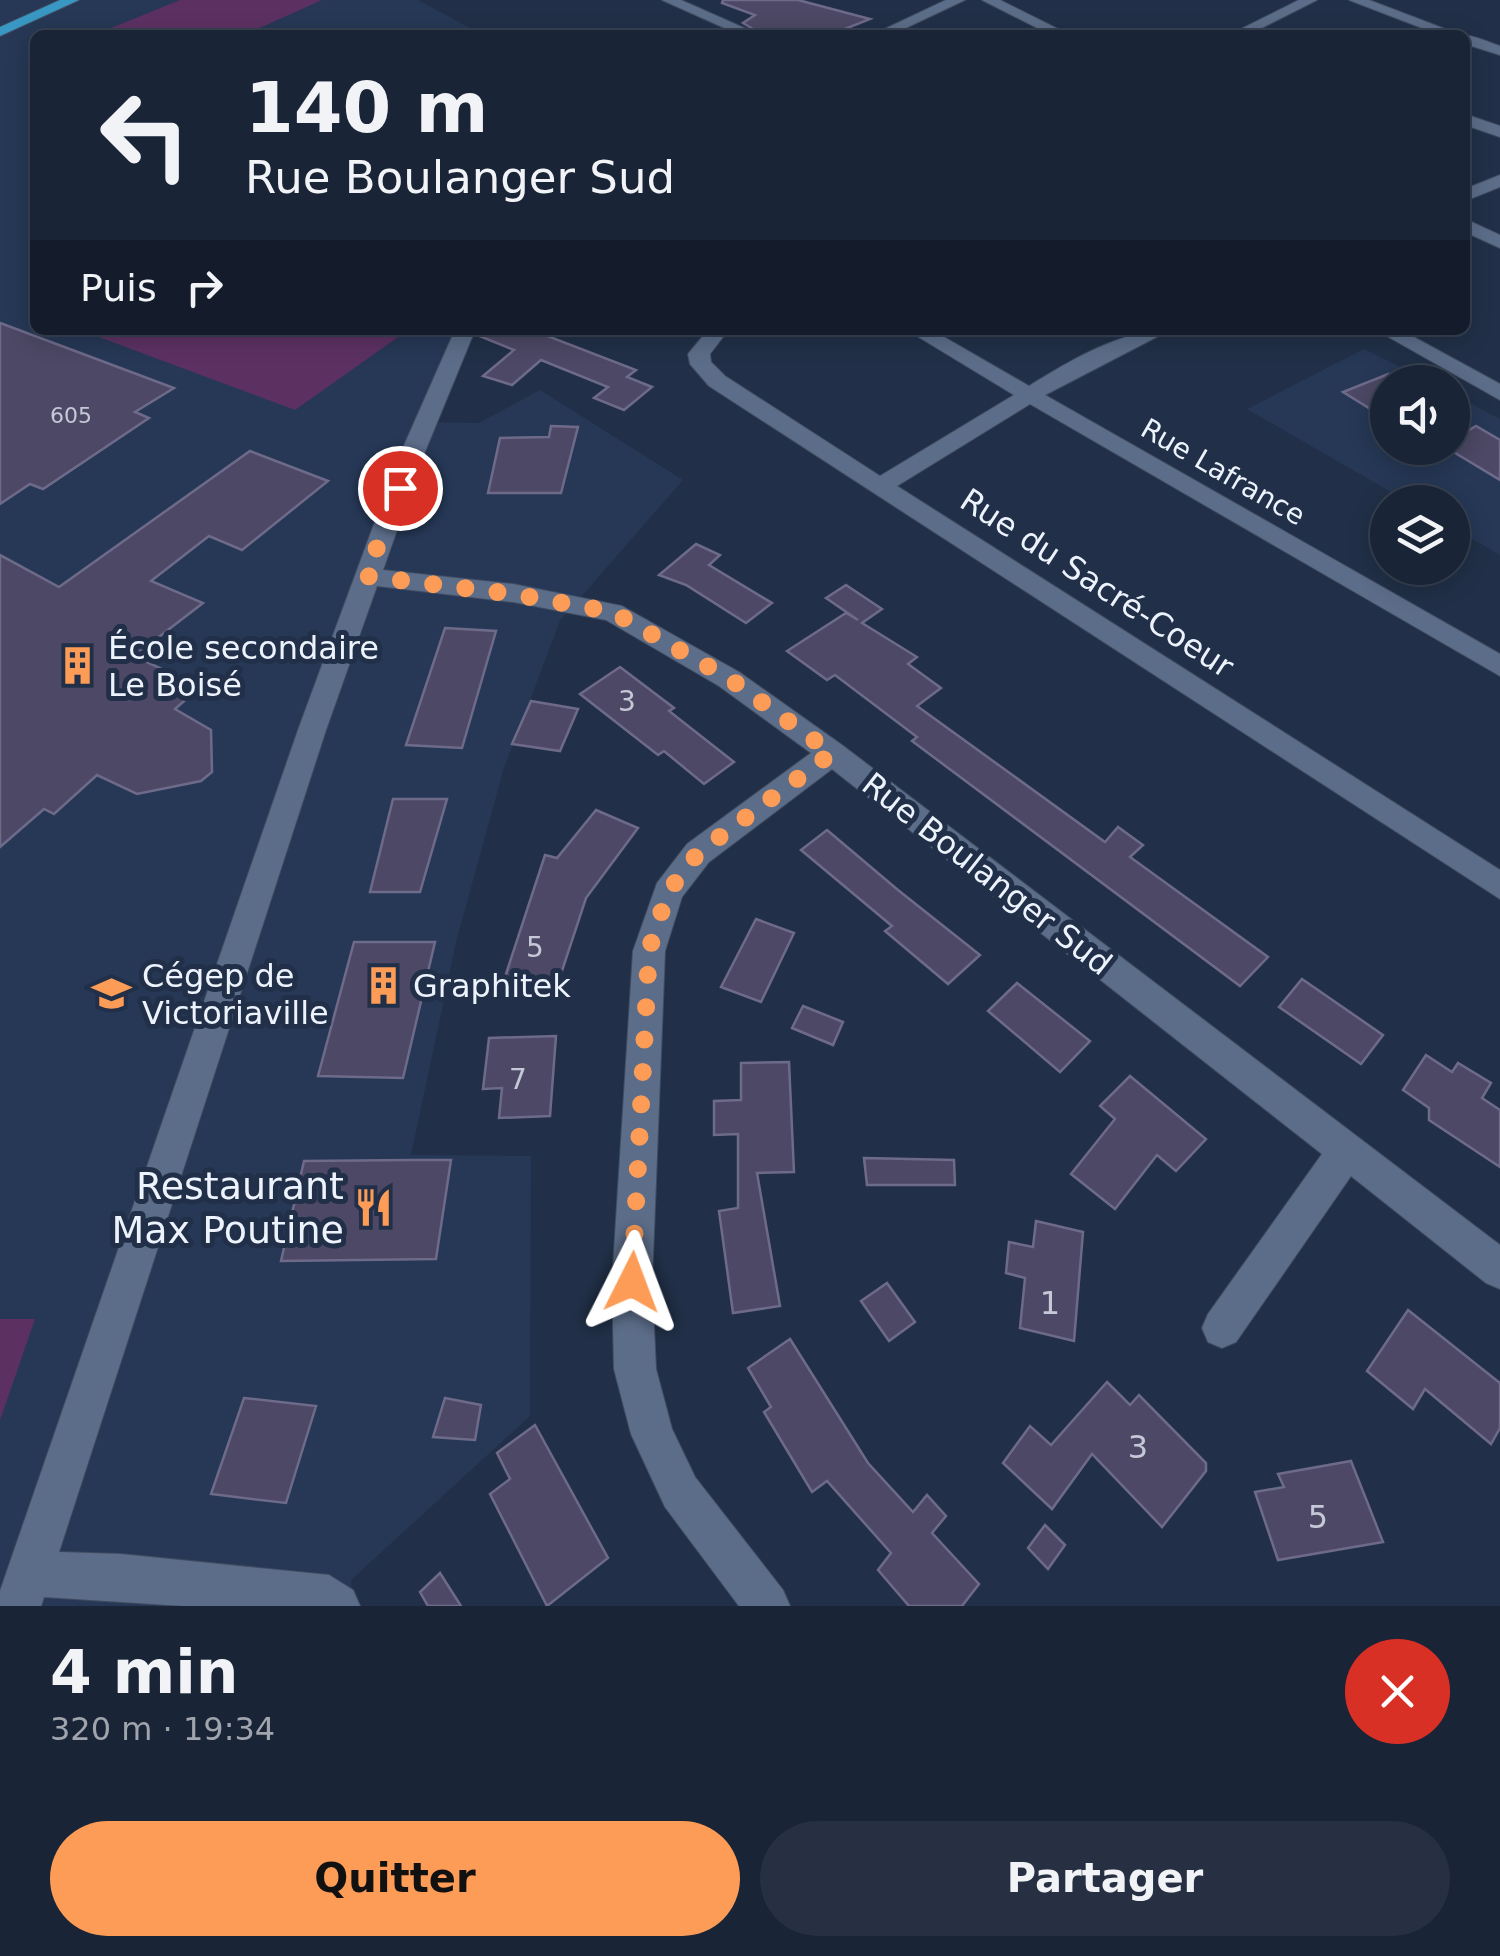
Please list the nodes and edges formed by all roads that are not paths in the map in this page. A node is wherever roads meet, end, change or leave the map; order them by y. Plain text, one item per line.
1 (72, 0) edge
2 (669, 0) edge
3 (958, 0) edge
4 (989, 0) edge
5 (1310, 0) edge
6 (1356, 0) edge
7 (725, 23) junction
8 (706, 29) dead end
9 (742, 30) edge
10 (889, 30) edge
11 (1052, 30) edge
12 (1250, 30) edge
13 (1440, 30) edge
14 (0, 32) edge
15 (1470, 41) edge
16 (1500, 51) edge
17 (1470, 120) edge
18 (1500, 132) edge
19 (1500, 180) edge
20 (1470, 194) edge
21 (1470, 227) edge
22 (1500, 242) edge
23 (462, 335) edge
24 (714, 335) edge
25 (925, 335) edge
26 (1149, 335) edge
27 (1395, 335) edge
28 (1500, 393) edge
29 (1032, 394) junction
30 (880, 486) junction
31 (366, 576) junction
32 (1500, 666) edge
33 (832, 753) junction
34 (1500, 886) edge
35 (1345, 1152) junction
36 (1500, 1270) edge
37 (1222, 1328) dead end
38 (24, 1590) edge
39 (337, 1606) edge
40 (767, 1606) edge

1 - 14 main road
2 - 7 street
3 - 10 street
4 - 11 street
5 - 12 street
6 - 13 street
7 - 8 street
7 - 9 street
15 - 16 street
17 - 18 street
19 - 20 street
21 - 22 street
23 - 31 street
24 - 30 street, Rue du Sacré-Coeur
25 - 29 street, Rue Lafrance
26 - 29 street
27 - 28 street
29 - 30 street
29 - 32 street, Rue Lafrance
30 - 34 street, Rue du Sacré-Coeur
31 - 33 street, Rue Boulanger Sud
31 - 38 street
33 - 35 street, Rue Boulanger Sud
33 - 40 street
35 - 36 street, Rue Boulanger Sud
35 - 37 street
38 - 39 street

